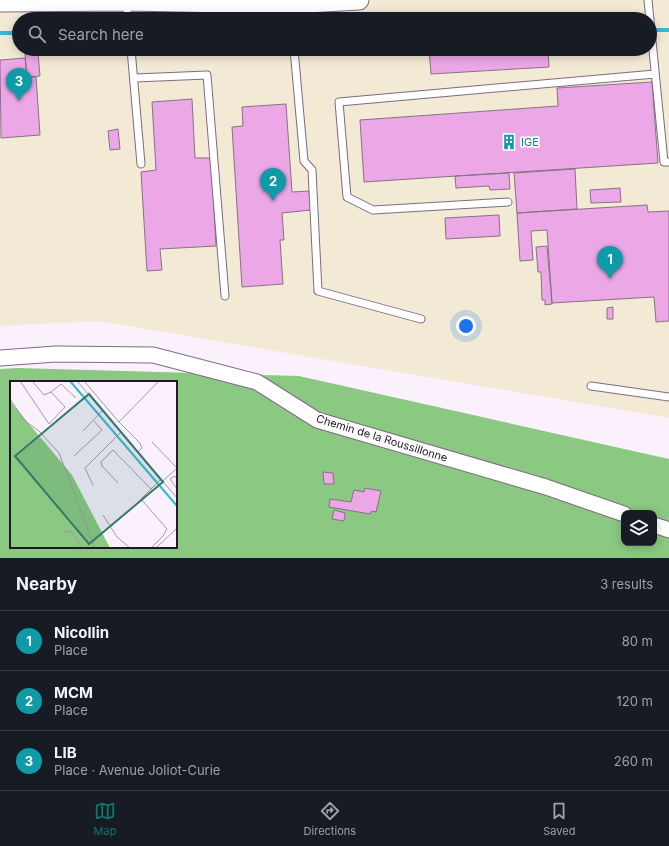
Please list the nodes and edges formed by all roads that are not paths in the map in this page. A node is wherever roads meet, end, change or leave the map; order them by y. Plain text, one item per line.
1 (359, 0) edge
2 (648, 0) edge
3 (70, 1) edge
4 (0, 2) edge
5 (127, 10) edge
6 (236, 12) edge
7 (296, 12) edge
8 (650, 12) edge
9 (133, 56) edge
10 (295, 56) edge
11 (653, 56) edge
12 (655, 74) junction
13 (135, 78) junction
14 (669, 162) edge
15 (141, 164) dead end
16 (508, 202) dead end
17 (225, 296) dead end
18 (421, 319) dead end
19 (0, 358) edge
20 (591, 386) dead end
21 (669, 397) edge
22 (621, 513) edge
23 (657, 526) edge
24 (669, 530) edge

1 - 7 street
2 - 8 lane
3 - 4 street
3 - 5 street
5 - 6 street
9 - 13 lane
10 - 18 lane
11 - 12 lane
12 - 14 lane
12 - 16 lane
13 - 15 lane
13 - 17 lane
19 - 22 street, Chemin de la Roussillonne
20 - 21 lane
23 - 24 street

